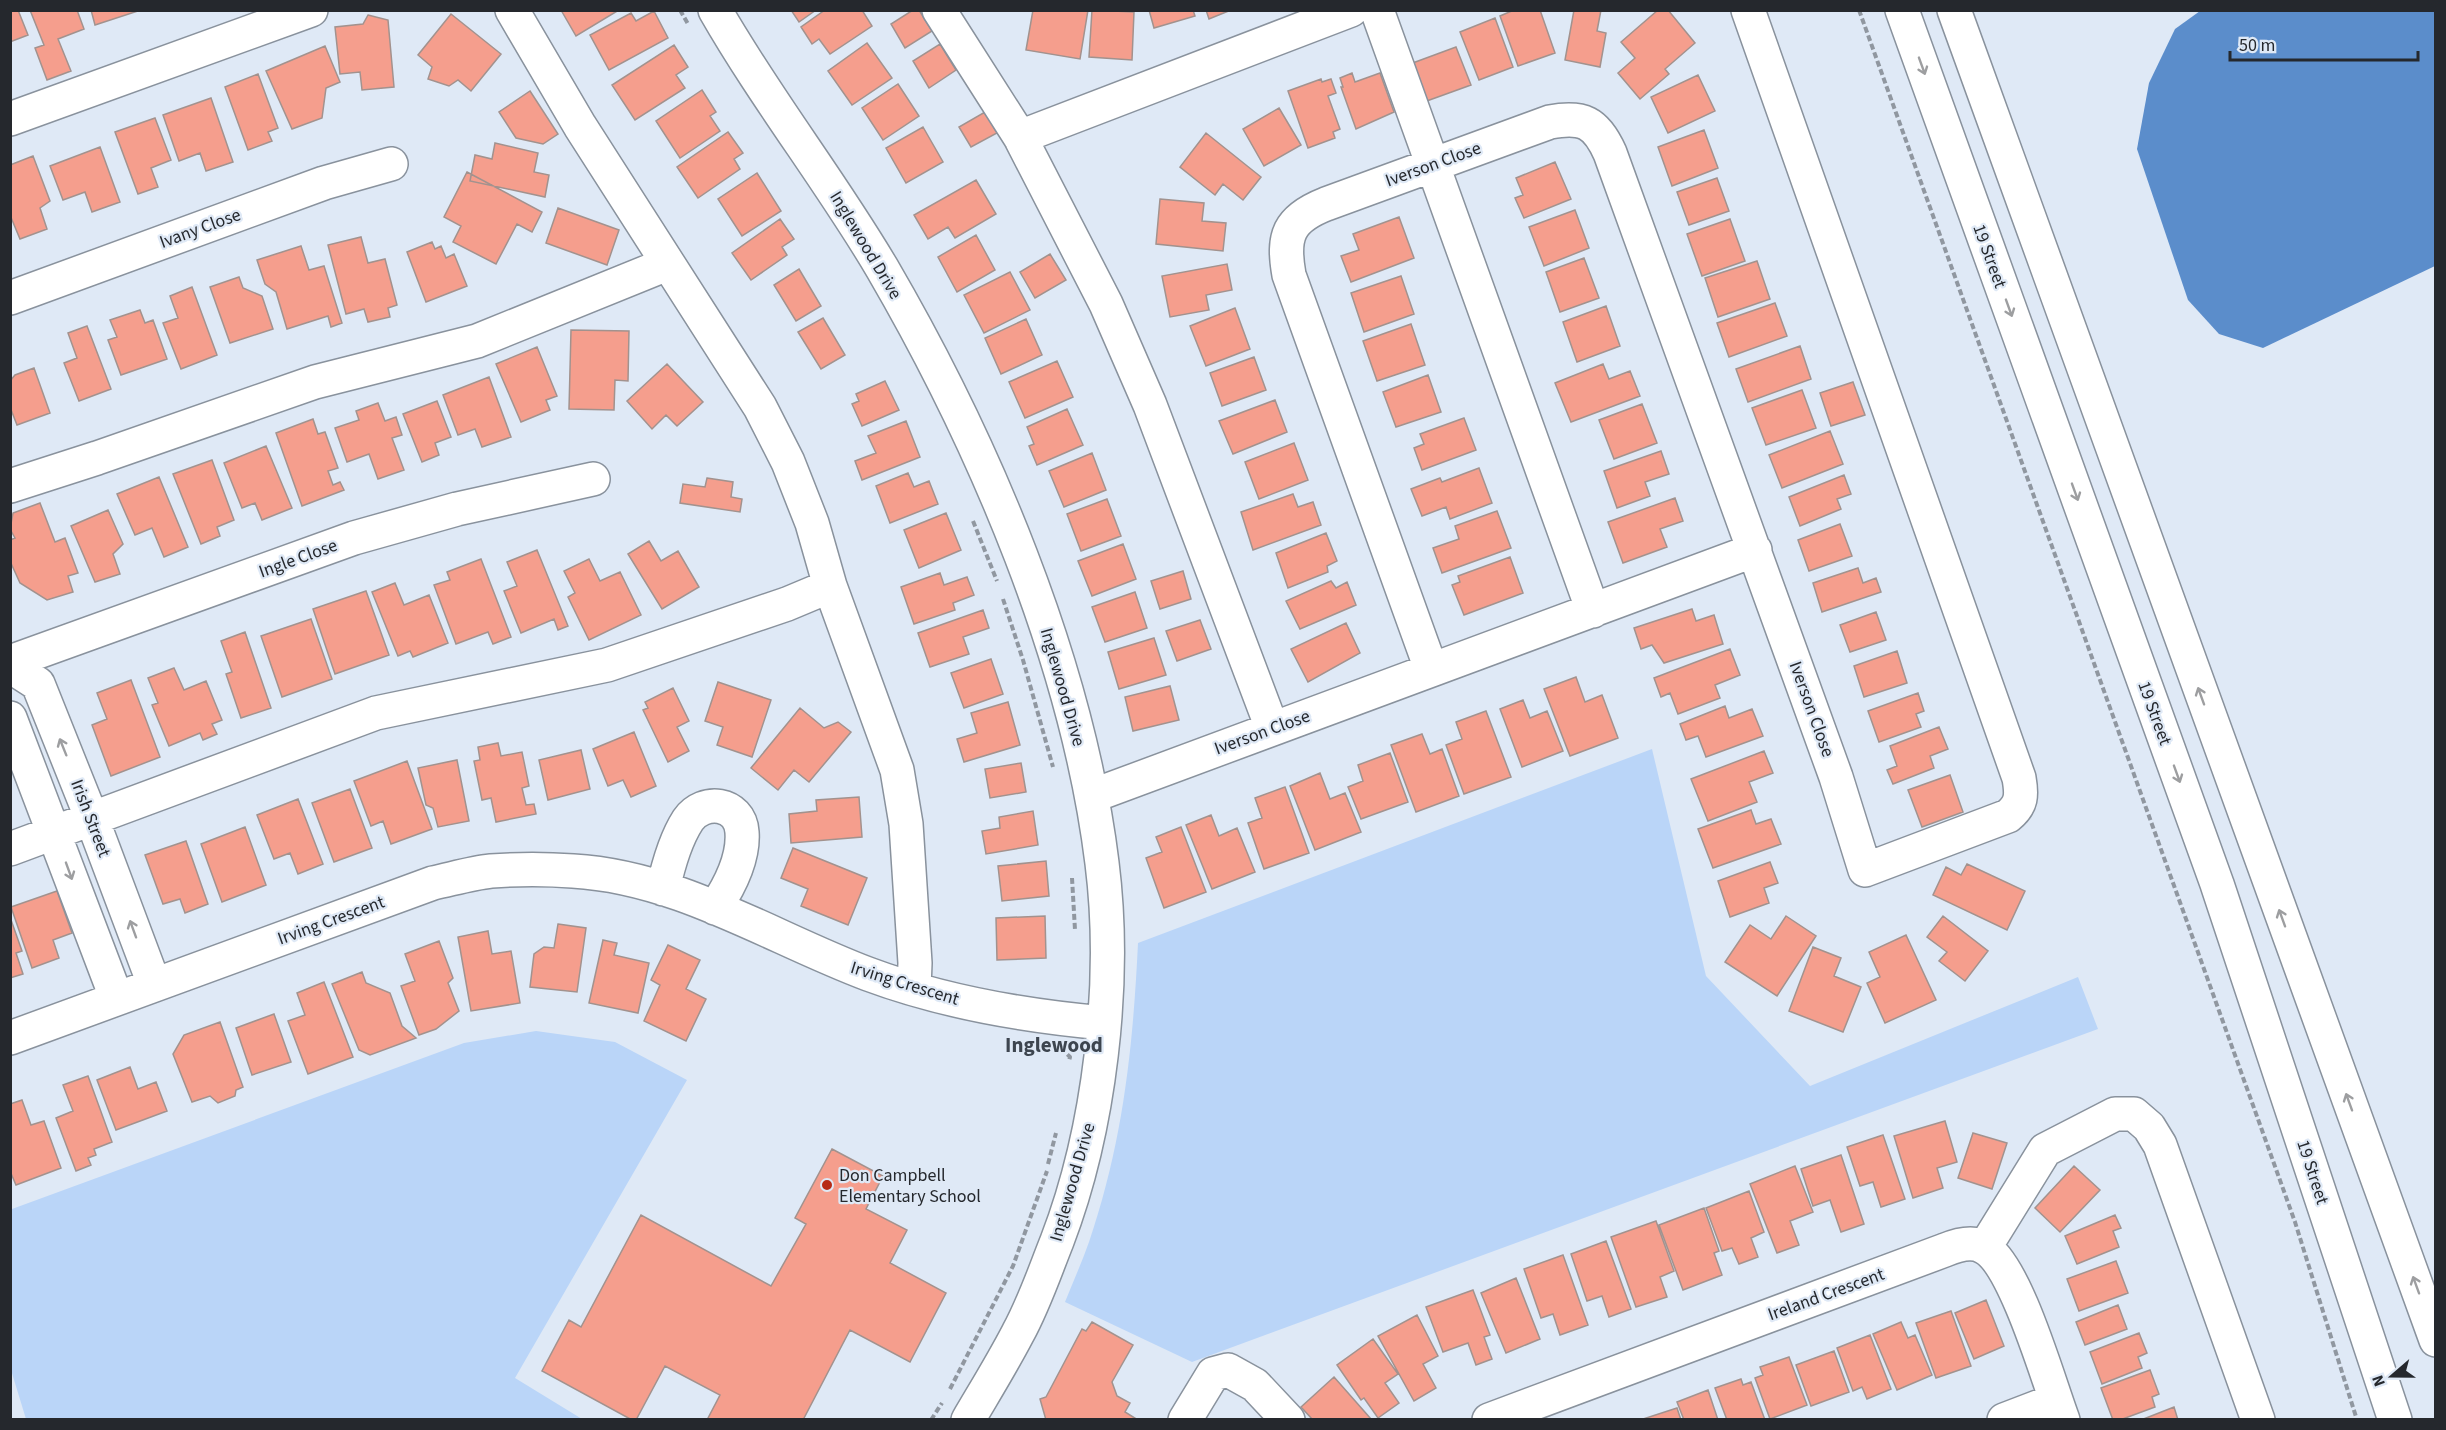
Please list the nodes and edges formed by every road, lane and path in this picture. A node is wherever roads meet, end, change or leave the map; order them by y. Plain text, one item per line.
1 (311, 10) edge
2 (512, 10) edge
3 (680, 10) edge
4 (939, 10) edge
5 (1351, 10) edge
6 (1377, 10) edge
7 (1748, 10) edge
8 (1859, 10) edge
9 (1902, 10) edge
10 (1954, 10) edge
11 (703, 21) edge
12 (10, 119) edge
13 (1020, 137) junction
14 (391, 164) dead end
15 (1433, 164) junction
16 (667, 264) junction
17 (10, 298) edge
18 (593, 479) dead end
19 (10, 486) edge
20 (971, 517) dead end
21 (1755, 550) junction
22 (830, 586) junction
23 (1593, 611) junction
24 (10, 664) edge
25 (1431, 669) junction
26 (10, 718) edge
27 (1272, 728) junction
28 (1054, 770) dead end
29 (1092, 796) junction
30 (92, 819) junction
31 (55, 833) junction
32 (10, 849) edge
33 (1071, 870) dead end
34 (663, 889) junction
35 (715, 908) junction
36 (1076, 936) dead end
37 (154, 984) junction
38 (914, 988) junction
39 (117, 998) junction
40 (1104, 1023) junction
41 (10, 1038) edge
42 (1058, 1047) dead end
43 (1069, 1068) dead end
44 (1058, 1126) dead end
45 (1985, 1247) junction
46 (2436, 1340) edge
47 (953, 1405) edge
48 (2059, 1410) edge
49 (931, 1419) edge
50 (1185, 1419) edge
51 (1288, 1419) edge
52 (1489, 1419) edge
53 (2004, 1419) edge
54 (2258, 1419) edge
55 (2357, 1419) edge
56 (2395, 1419) edge

1 - 12 street
2 - 16 street
3 - 11 path
4 - 13 street
5 - 13 street
6 - 15 street
7 - 21 street, Iverson Close
8 - 55 path
9 -> 56 street, 19 Street
46 -> 10 street
11 - 29 street, Inglewood Drive
13 - 27 street
14 - 17 street, Ivany Close
15 - 21 street, Iverson Close
15 - 23 street
15 - 25 street, Iverson Close
16 - 19 street
16 - 22 street
18 - 24 street, Ingle Close
20 - 28 path
21 - 23 street, Iverson Close
22 - 30 street
22 - 38 street
23 - 25 street, Iverson Close
30 -> 24 street, Irish Street
25 - 27 street, Iverson Close
26 - 31 street
27 - 29 street, Iverson Close
29 - 40 street, Inglewood Drive
30 - 31 street
37 -> 30 street, Irish Street
31 - 32 street
31 -> 39 street
33 - 36 path
34 - 35 street, Irving Crescent
34 - 35 street
34 - 37 street, Irving Crescent
35 - 38 street, Irving Crescent
37 - 39 street, Irving Crescent
38 - 40 street, Irving Crescent
39 - 41 street, Irving Crescent
40 - 47 street, Inglewood Drive
42 - 43 path
44 - 47 path
45 - 48 street
45 - 52 street, Ireland Crescent
45 - 54 street
47 - 49 path
48 - 53 street
50 - 51 street

